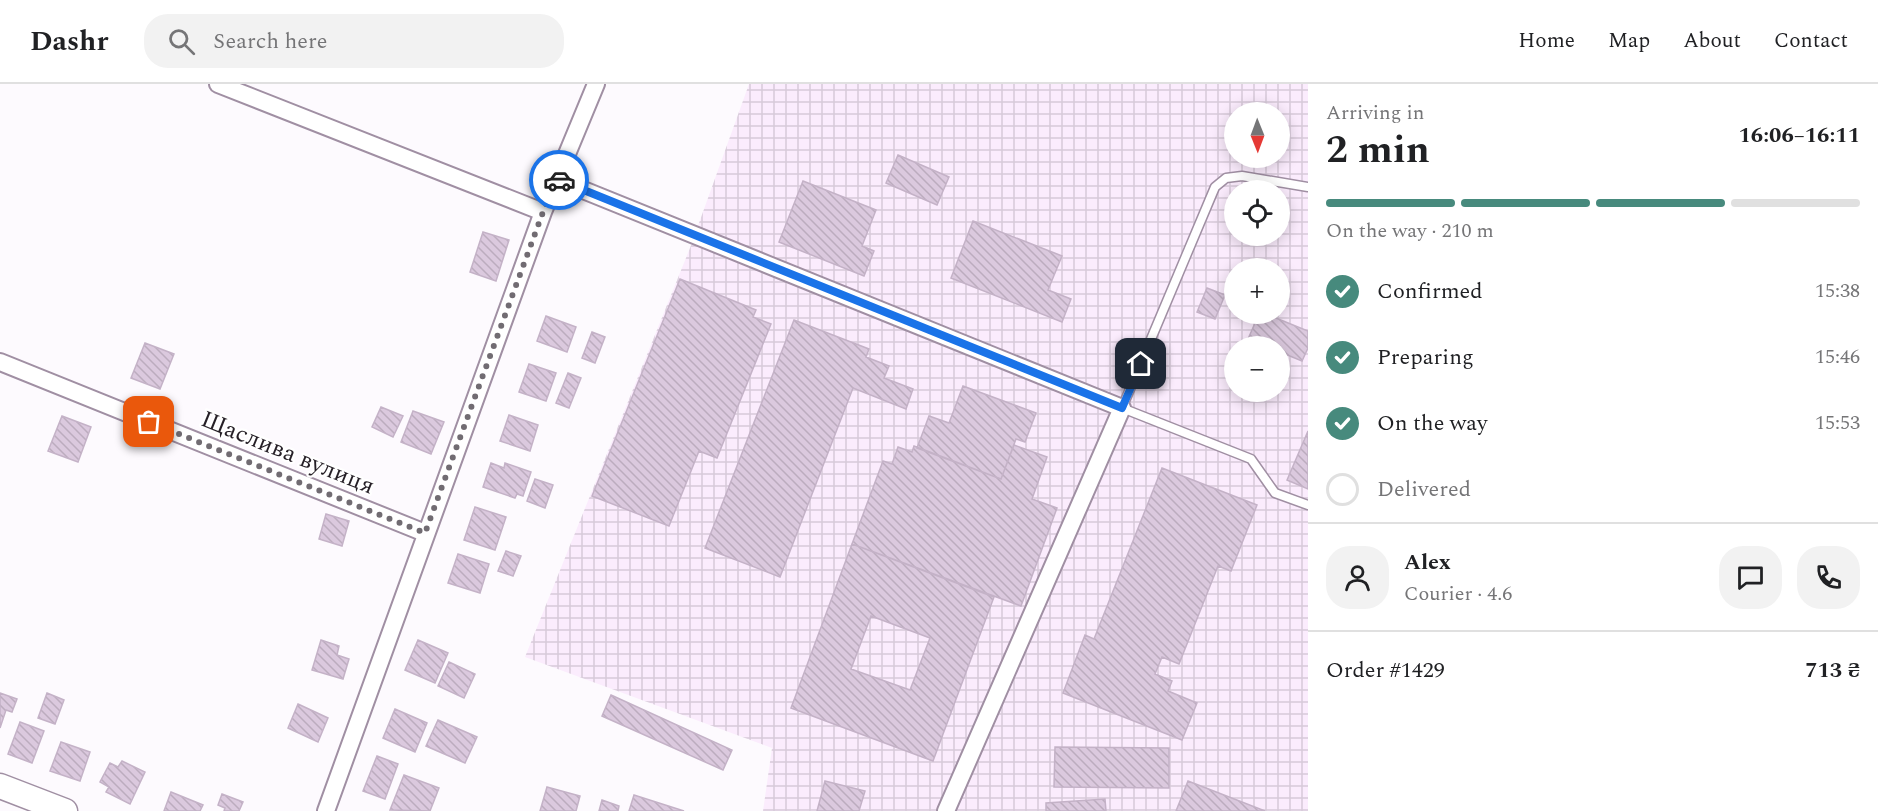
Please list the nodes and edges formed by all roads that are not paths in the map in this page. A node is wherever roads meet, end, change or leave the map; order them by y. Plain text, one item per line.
1 (218, 84) edge
2 (596, 84) edge
3 (556, 179) junction
4 (1308, 187) edge
5 (543, 212) junction
6 (0, 362) edge
7 (1122, 408) junction
8 (1308, 506) edge
9 (425, 533) junction
10 (0, 786) edge
11 (65, 811) edge
12 (326, 811) edge
13 (946, 811) edge

1 - 5 street
2 - 3 street
3 - 5 street
3 - 7 street
4 - 7 lane
5 - 9 street
6 - 9 street, Щаслива вулиця
7 - 8 lane
7 - 13 street
9 - 12 street
10 - 11 street

